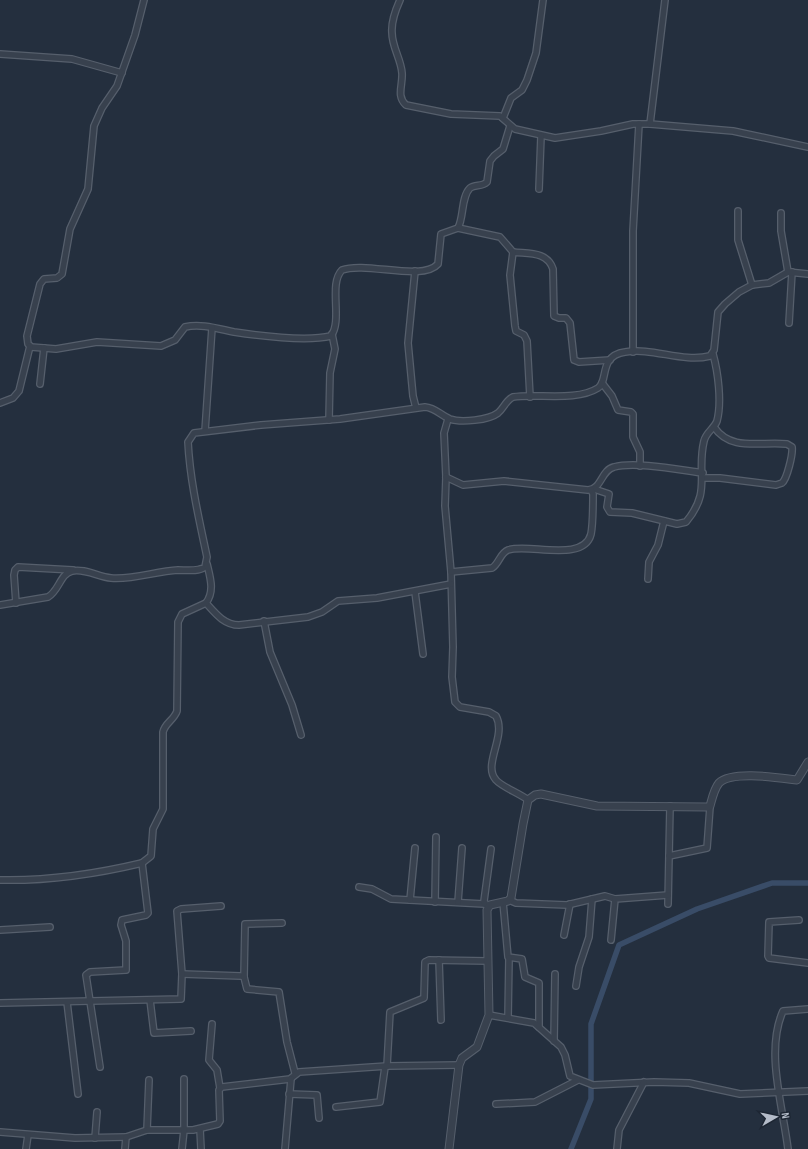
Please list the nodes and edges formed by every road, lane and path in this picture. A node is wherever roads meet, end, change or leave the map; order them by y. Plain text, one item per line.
1 (144, 0) edge
2 (400, 0) edge
3 (543, 0) edge
4 (665, 0) edge
5 (0, 54) edge
6 (122, 73) junction
7 (503, 118) junction
8 (639, 124) junction
9 (650, 124) junction
10 (510, 126) junction
11 (541, 136) junction
12 (808, 148) edge
13 (539, 189) dead end
14 (738, 211) dead end
15 (781, 213) dead end
16 (458, 228) junction
17 (513, 252) junction
18 (415, 271) junction
19 (790, 272) junction
20 (808, 274) edge
21 (752, 285) junction
22 (789, 323) dead end
23 (212, 328) junction
24 (332, 334) junction
25 (30, 346) junction
26 (44, 348) junction
27 (633, 352) junction
28 (713, 354) junction
29 (610, 360) junction
30 (602, 383) junction
31 (40, 384) dead end
32 (530, 397) junction
33 (0, 403) edge
34 (416, 408) junction
35 (448, 419) junction
36 (329, 420) junction
37 (714, 427) junction
38 (205, 431) junction
39 (640, 466) junction
40 (703, 475) junction
41 (446, 477) junction
42 (593, 490) junction
43 (664, 521) junction
44 (207, 564) junction
45 (73, 570) junction
46 (451, 572) junction
47 (648, 578) dead end
48 (451, 584) junction
49 (415, 592) junction
50 (16, 603) junction
51 (206, 603) junction
52 (0, 605) edge
53 (264, 621) junction
54 (424, 654) dead end
55 (302, 735) dead end
56 (808, 762) edge
57 (528, 800) junction
58 (670, 806) junction
59 (710, 807) junction
60 (436, 838) dead end
61 (415, 848) dead end
62 (462, 848) dead end
63 (491, 849) dead end
64 (669, 856) junction
65 (142, 863) junction
66 (0, 880) edge
67 (359, 887) dead end
68 (668, 895) junction
69 (592, 899) junction
70 (615, 899) junction
71 (410, 900) junction
72 (506, 901) junction
73 (435, 902) junction
74 (458, 902) junction
75 (570, 904) junction
76 (668, 904) dead end
77 (486, 905) junction
78 (221, 906) dead end
79 (799, 920) dead end
80 (282, 923) dead end
81 (50, 928) dead end
82 (0, 930) edge
83 (564, 935) dead end
84 (611, 940) dead end
85 (508, 958) junction
86 (439, 960) junction
87 (488, 961) junction
88 (808, 963) edge
89 (182, 974) junction
90 (555, 974) dead end
91 (244, 977) junction
92 (576, 986) dead end
93 (150, 1000) junction
94 (90, 1001) junction
95 (67, 1002) junction
96 (0, 1003) edge
97 (808, 1008) edge
98 (489, 1015) junction
99 (508, 1018) junction
100 (441, 1020) dead end
101 (212, 1024) dead end
102 (539, 1027) junction
103 (191, 1031) dead end
104 (554, 1041) junction
105 (459, 1065) junction
106 (386, 1066) junction
107 (100, 1067) dead end
108 (296, 1073) junction
109 (184, 1079) dead end
110 (291, 1079) junction
111 (149, 1080) dead end
112 (578, 1080) junction
113 (644, 1082) junction
114 (220, 1088) junction
115 (808, 1091) edge
116 (780, 1093) junction
117 (78, 1094) dead end
118 (290, 1094) junction
119 (496, 1104) dead end
120 (336, 1107) dead end
121 (97, 1112) dead end
122 (318, 1118) dead end
123 (200, 1129) junction
124 (148, 1130) junction
125 (184, 1130) junction
126 (0, 1132) edge
127 (28, 1135) junction
128 (126, 1137) junction
129 (95, 1138) junction
130 (26, 1149) edge
131 (125, 1149) edge
132 (182, 1149) edge
133 (201, 1149) edge
134 (285, 1149) edge
135 (449, 1149) edge
136 (617, 1149) edge
137 (788, 1149) edge

1 - 6 street
2 - 7 street
3 - 7 street
4 - 9 street
5 - 6 street
6 - 25 street
7 - 10 street
8 - 9 street
8 - 11 street
8 - 27 street
9 - 12 street
10 - 11 street
10 - 16 street
11 - 13 street
14 - 21 street
15 - 19 street
16 - 17 street
16 - 18 street
17 - 29 street
17 - 32 street
18 - 24 street
18 - 34 street
19 - 20 street
19 - 21 street
19 - 22 street
21 - 28 street
23 - 24 street
23 - 26 street
23 - 38 street
24 - 36 street
25 - 26 street
25 - 33 street
26 - 31 street
27 - 28 street
27 - 29 street
28 - 37 street
29 - 30 street
30 - 32 street
30 - 39 street
32 - 35 street
34 - 35 street
34 - 36 street
35 - 41 street
36 - 38 street
37 - 40 street
37 - 40 street
38 - 44 street
39 - 40 street
39 - 42 street
40 - 43 street
41 - 42 street
41 - 46 street
42 - 43 street
42 - 46 street
43 - 47 street
44 - 45 street
44 - 51 street
45 - 50 street
45 - 50 street
46 - 48 street
48 - 49 street
48 - 57 street
49 - 53 street
49 - 54 street
50 - 52 street
51 - 53 street
51 - 65 street
53 - 55 street
56 - 59 street
57 - 58 street
57 - 72 street
58 - 59 street
58 - 64 street
59 - 64 street
60 - 73 street
61 - 71 street
62 - 74 street
63 - 77 street
64 - 68 street
65 - 66 street
65 - 94 street
67 - 71 street
68 - 70 street
68 - 76 street
69 - 70 street
69 - 75 street
69 - 92 street
70 - 84 street
71 - 73 street
72 - 75 street
72 - 77 street
72 - 85 street
73 - 74 street
74 - 77 street
75 - 83 street
77 - 87 street
78 - 89 street
79 - 88 street
80 - 91 street
81 - 82 street
85 - 99 street
85 - 102 street
86 - 87 street
86 - 100 street
86 - 106 street
87 - 98 street
89 - 91 street
89 - 93 street
90 - 104 street
91 - 108 street
93 - 94 street
93 - 103 street
94 - 95 street
94 - 107 street
95 - 96 street
95 - 117 street
97 - 116 street
98 - 99 street
98 - 105 street
99 - 102 street
101 - 114 street
102 - 104 street
104 - 112 street
105 - 106 street
105 - 135 street
106 - 108 street
106 - 120 street
108 - 110 street
109 - 125 street
110 - 114 street
110 - 118 street
111 - 124 street
112 - 113 street
112 - 119 street
113 - 116 street
113 - 136 street
114 - 123 street
115 - 116 street
116 - 137 street
118 - 122 street
118 - 134 street
121 - 129 street
123 - 125 street
123 - 133 street
124 - 125 street
124 - 128 street
125 - 132 street
126 - 127 street
127 - 129 street
127 - 130 street
128 - 129 street
128 - 131 street

